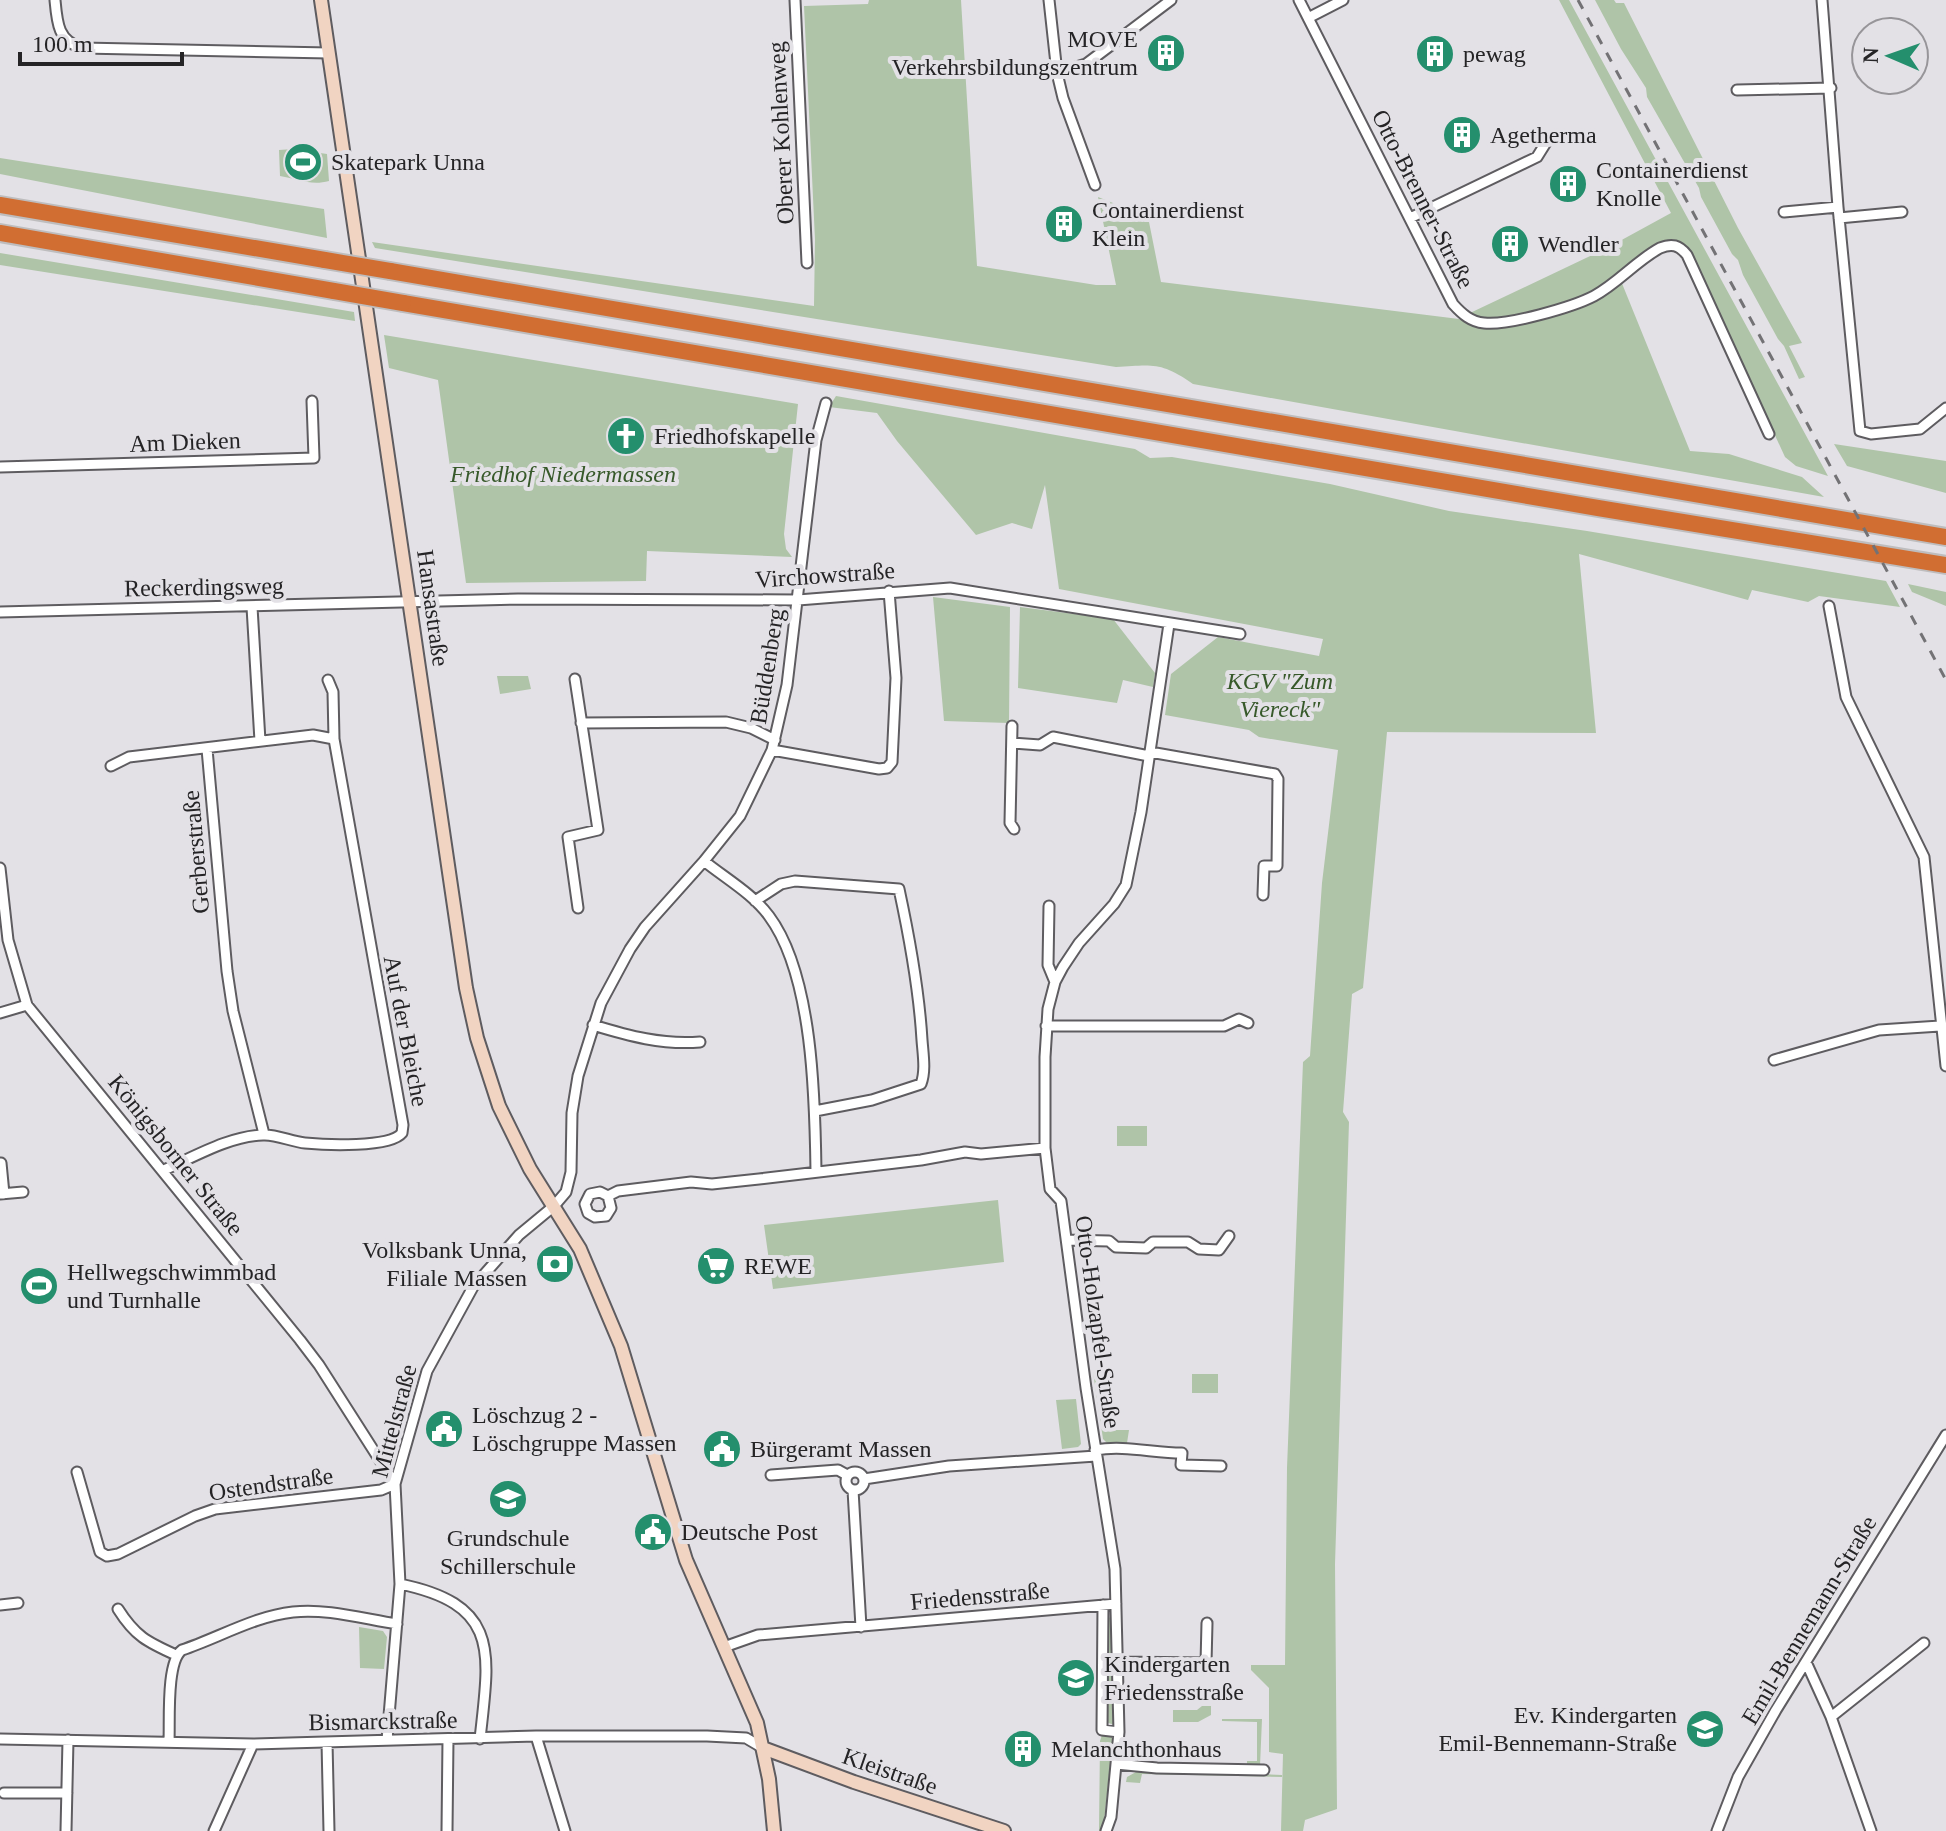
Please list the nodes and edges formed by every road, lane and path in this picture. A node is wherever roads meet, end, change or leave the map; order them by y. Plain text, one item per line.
1 (55, 0) edge
2 (321, 0) edge
3 (795, 0) edge
4 (1049, 0) edge
5 (1171, 0) edge
6 (1299, 0) edge
7 (1343, 0) edge
8 (1822, 0) edge
9 (1308, 18) junction
10 (329, 53) junction
11 (1057, 73) junction
12 (1831, 88) junction
13 (1737, 90) dead end
14 (1547, 141) dead end
15 (1095, 185) dead end
16 (0, 205) edge
17 (1784, 212) dead end
18 (1839, 212) junction
19 (1902, 212) dead end
20 (1410, 218) junction
21 (0, 233) edge
22 (807, 263) dead end
23 (312, 401) dead end
24 (826, 403) dead end
25 (1946, 408) edge
26 (1769, 434) dead end
27 (0, 467) edge
28 (1946, 537) edge
29 (1946, 566) edge
30 (889, 591) junction
31 (798, 600) junction
32 (409, 602) junction
33 (1829, 606) dead end
34 (252, 607) junction
35 (0, 612) edge
36 (1169, 624) junction
37 (1240, 634) dead end
38 (575, 679) dead end
39 (328, 680) dead end
40 (581, 723) junction
41 (1012, 726) dead end
42 (334, 739) junction
43 (260, 741) junction
44 (1012, 743) junction
45 (773, 745) junction
46 (207, 749) junction
47 (1149, 754) junction
48 (111, 766) dead end
49 (1014, 829) dead end
50 (704, 861) junction
51 (0, 871) edge
52 (1263, 895) dead end
53 (755, 901) junction
54 (1049, 906) dead end
55 (578, 908) dead end
56 (1055, 982) junction
57 (1942, 998) edge
58 (27, 1005) junction
59 (0, 1013) edge
60 (1248, 1023) dead end
61 (593, 1025) junction
62 (1046, 1026) junction
63 (1940, 1026) junction
64 (700, 1042) dead end
65 (1774, 1060) dead end
66 (1946, 1066) edge
67 (815, 1111) junction
68 (264, 1134) junction
69 (1045, 1148) junction
70 (1, 1163) edge
71 (164, 1170) junction
72 (816, 1171) junction
73 (23, 1192) dead end
74 (2, 1194) edge
75 (608, 1196) dead end
76 (554, 1206) junction
77 (1229, 1236) dead end
78 (1067, 1240) junction
79 (1946, 1435) edge
80 (1096, 1453) junction
81 (1221, 1466) dead end
82 (77, 1472) dead end
83 (771, 1475) dead end
84 (847, 1475) junction
85 (864, 1479) junction
86 (395, 1484) junction
87 (853, 1490) junction
88 (400, 1584) junction
89 (18, 1603) dead end
90 (1116, 1604) junction
91 (0, 1605) edge
92 (1103, 1605) junction
93 (118, 1609) dead end
94 (1207, 1623) dead end
95 (397, 1624) junction
96 (861, 1627) junction
97 (1924, 1643) dead end
98 (724, 1647) junction
99 (176, 1655) junction
100 (1119, 1662) junction
101 (1806, 1662) junction
102 (1831, 1717) junction
103 (1119, 1732) junction
104 (536, 1736) junction
105 (0, 1739) edge
106 (448, 1739) junction
107 (480, 1739) junction
108 (68, 1740) junction
109 (387, 1740) junction
110 (169, 1741) junction
111 (327, 1742) junction
112 (253, 1744) junction
113 (763, 1748) junction
114 (1116, 1764) junction
115 (1264, 1770) dead end
116 (4, 1793) dead end
117 (67, 1793) junction
118 (1111, 1817) junction
119 (66, 1831) edge
120 (214, 1831) edge
121 (329, 1831) edge
122 (447, 1831) edge
123 (565, 1831) edge
124 (774, 1831) edge
125 (1004, 1831) edge
126 (1106, 1831) edge
127 (1115, 1831) edge
128 (1717, 1831) edge
129 (1871, 1831) edge

1 - 10 street
2 - 10 main road, Hansastraße
3 - 22 street, Oberer Kohlenweg
4 - 11 street
5 - 11 street
6 - 9 street, Otto-Brenner-Straße
7 - 9 street
8 - 12 street
9 - 20 street, Otto-Brenner-Straße
10 - 32 main road, Hansastraße
11 - 15 street
12 - 13 street
12 - 18 street
14 - 20 street
16 - 28 highway, bridge
17 - 18 street
18 - 19 street
18 - 25 street
20 - 26 street, Otto-Brenner-Straße
21 - 29 highway, bridge
23 - 27 street, Am Dieken
24 - 31 street, Büddenberg
30 - 31 street, Virchowstraße
30 - 36 street, Virchowstraße
30 - 45 street
31 - 32 street, Virchowstraße
31 - 45 street, Büddenberg
32 - 34 street, Reckerdingsweg
32 - 76 main road, Hansastraße
33 - 57 street
34 - 35 street, Reckerdingsweg
34 - 43 street
36 - 37 street, Virchowstraße
36 - 47 street, Otto-Holzapfel-Straße
38 - 40 street
39 - 42 street, Auf der Bleiche
40 - 45 street
40 - 55 street
41 - 44 street
42 - 43 street
42 - 68 street, Auf der Bleiche
43 - 46 street
44 - 47 street
44 - 49 street
45 - 50 street, Büddenberg
46 - 48 street
46 - 68 street, Gerberstraße
47 - 52 street
47 - 56 street, Otto-Holzapfel-Straße
50 - 53 street
50 - 61 street, Büddenberg
51 - 58 street, Königsborner Straße
53 - 67 street
53 - 67 street
54 - 56 street
56 - 62 street, Otto-Holzapfel-Straße
57 - 63 street
58 - 59 street
58 - 71 street, Königsborner Straße
60 - 62 street
61 - 64 street
61 - 76 street, Büddenberg
62 - 69 street, Otto-Holzapfel-Straße
63 - 65 street
63 - 66 street
67 - 72 street
68 - 71 street, Auf der Bleiche
69 - 72 street
69 - 78 street, Otto-Holzapfel-Straße
70 - 74 street
71 - 86 street, Königsborner Straße
72 - 75 street
73 - 74 street
76 - 86 street, Mittelstraße
76 - 98 main road, Hansastraße
77 - 78 street
78 - 80 street, Otto-Holzapfel-Straße
79 - 101 street, Emil-Bennemann-Straße
80 - 81 street
80 - 85 street
80 - 90 street, Otto-Holzapfel-Straße
82 - 86 street, Ostendstraße
83 - 84 street
84 - 85 street
84 - 87 street
85 - 87 street
86 - 88 street, Mittelstraße
87 - 96 street
88 - 95 street, Mittelstraße
88 - 107 street
89 - 91 street
90 - 92 street, Friedensstraße
90 - 100 street, Otto-Holzapfel-Straße
92 - 96 street, Friedensstraße
92 - 103 street
93 - 99 street
94 - 100 street
95 - 99 street
95 - 109 street, Mittelstraße
96 - 98 street, Friedensstraße
97 - 102 street
98 - 113 main road, Hansastraße
99 - 110 street
100 - 103 street, Otto-Holzapfel-Straße
101 - 102 street
101 - 128 street, Emil-Bennemann-Straße
102 - 129 street
103 - 114 street, Otto-Holzapfel-Straße
104 - 107 street, Bismarckstraße
104 - 113 street, Bismarckstraße
104 - 123 street
105 - 108 street, Bismarckstraße
106 - 107 street, Bismarckstraße
106 - 109 street, Bismarckstraße
106 - 122 street
108 - 110 street, Bismarckstraße
108 - 117 street
109 - 111 street, Bismarckstraße
110 - 112 street, Bismarckstraße
111 - 112 street, Bismarckstraße
111 - 121 street
112 - 120 street
113 - 124 main road, Hansastraße
113 - 125 main road, Kleistraße
114 - 115 street
114 - 118 street, Otto-Holzapfel-Straße
116 - 117 street
117 - 119 street
118 - 126 street, Otto-Holzapfel-Straße
118 - 127 street, Otto-Holzapfel-Straße

